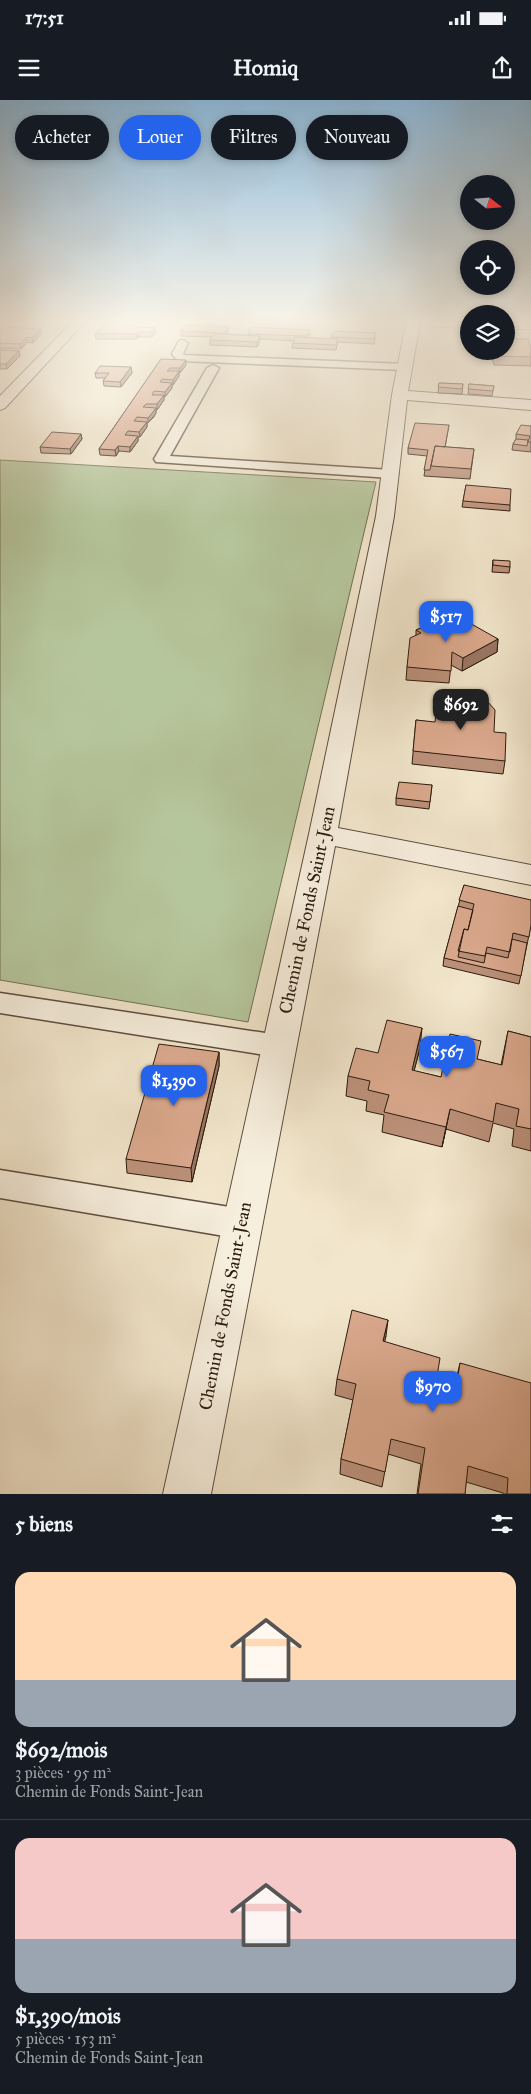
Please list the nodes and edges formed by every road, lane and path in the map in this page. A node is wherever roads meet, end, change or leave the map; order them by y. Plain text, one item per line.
1 (16, 388) edge
2 (202, 388) edge
3 (401, 388) edge
4 (440, 388) edge
5 (0, 405) edge
6 (531, 405) edge
7 (391, 474) junction
8 (324, 834) junction
9 (531, 875) edge
10 (0, 1004) edge
11 (278, 1046) junction
12 (0, 1184) edge
13 (242, 1224) junction
14 (187, 1494) edge

1 - 5 street
2 - 7 lane
3 - 7 street, Chemin de Fonds Saint-Jean
4 - 6 street
7 - 8 street, Chemin de Fonds Saint-Jean
8 - 9 street
8 - 11 street, Chemin de Fonds Saint-Jean
10 - 11 lane
11 - 13 street, Chemin de Fonds Saint-Jean
12 - 13 lane
13 - 14 street, Chemin de Fonds Saint-Jean

